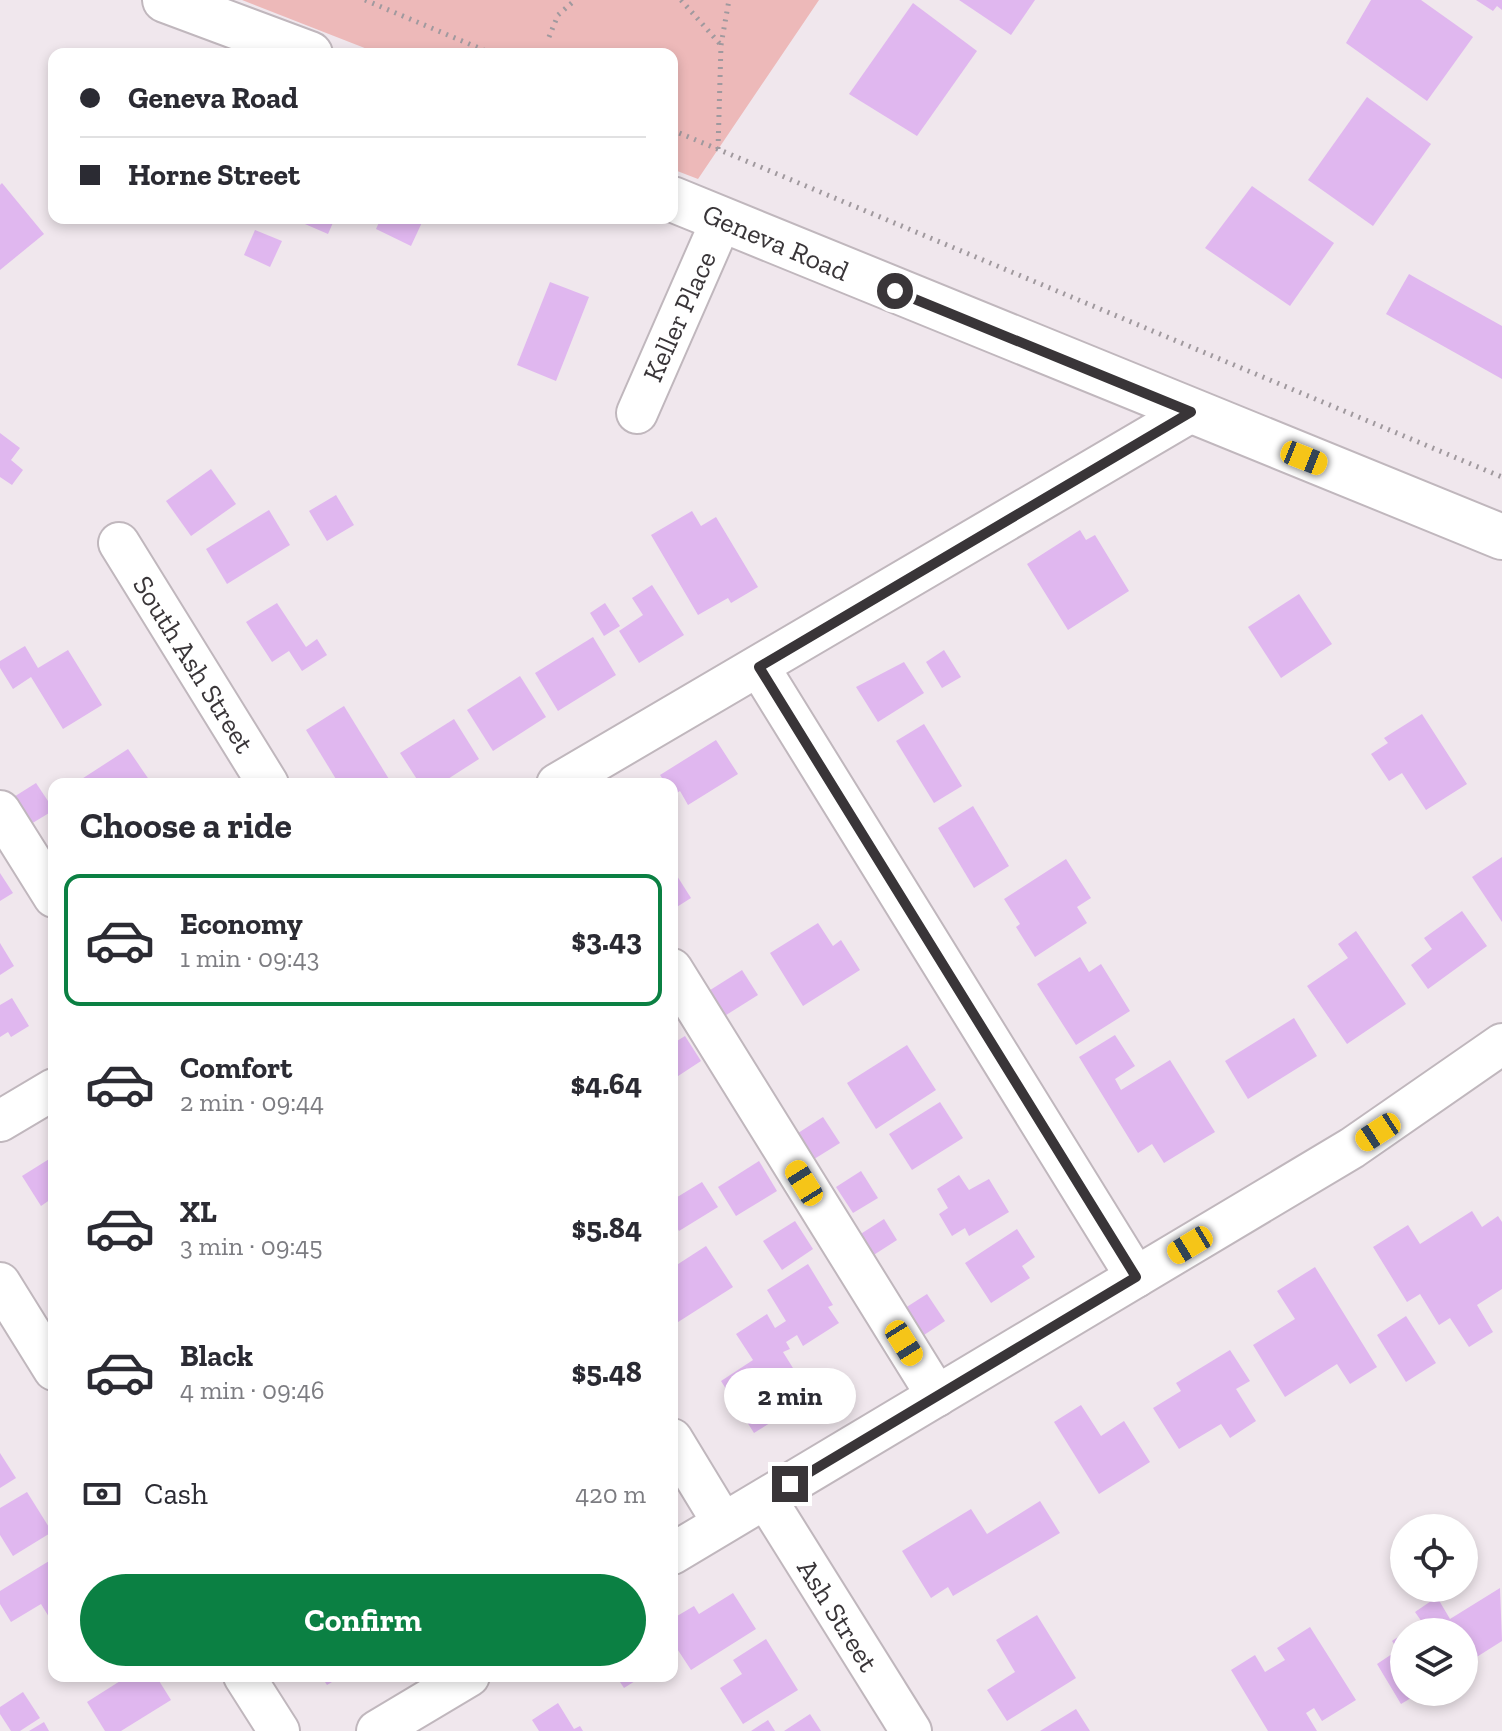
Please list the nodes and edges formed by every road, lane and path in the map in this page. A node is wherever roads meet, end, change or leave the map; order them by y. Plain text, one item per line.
1 (165, 0) edge
2 (365, 0) edge
3 (575, 0) edge
4 (681, 0) edge
5 (729, 0) edge
6 (549, 37) dead end
7 (721, 45) junction
8 (294, 48) edge
9 (479, 48) edge
10 (678, 132) edge
11 (718, 149) junction
12 (678, 201) edge
13 (722, 219) junction
14 (1191, 412) junction
15 (637, 413) dead end
16 (1502, 477) edge
17 (1502, 537) edge
18 (119, 543) dead end
19 (759, 667) junction
20 (264, 778) edge
21 (567, 778) edge
22 (0, 811) edge
23 (48, 887) edge
24 (678, 979) edge
25 (1502, 1044) edge
26 (48, 1093) edge
27 (0, 1121) edge
28 (1136, 1277) junction
29 (0, 1283) edge
30 (48, 1360) edge
31 (937, 1396) junction
32 (678, 1449) edge
33 (766, 1499) junction
34 (723, 1523) junction
35 (678, 1550) edge
36 (248, 1682) edge
37 (460, 1682) edge
38 (386, 1729) edge
39 (279, 1731) edge
40 (911, 1731) edge

1 - 8 main road
2 - 9 path
3 - 6 path
4 - 7 path
5 - 7 path
7 - 11 path
10 - 11 path
11 - 16 path
12 - 13 main road, Geneva Road
13 - 14 main road, Geneva Road
13 - 15 street, Keller Place
14 - 17 main road, Geneva Road
14 - 19 street
18 - 20 street, South Ash Street
19 - 21 street
19 - 28 street
22 - 23 street
24 - 31 street
25 - 28 street
26 - 27 street
28 - 31 street
29 - 30 street
31 - 33 street
32 - 34 street
33 - 34 street
33 - 40 street, Ash Street
34 - 35 street
36 - 39 street
37 - 38 street

